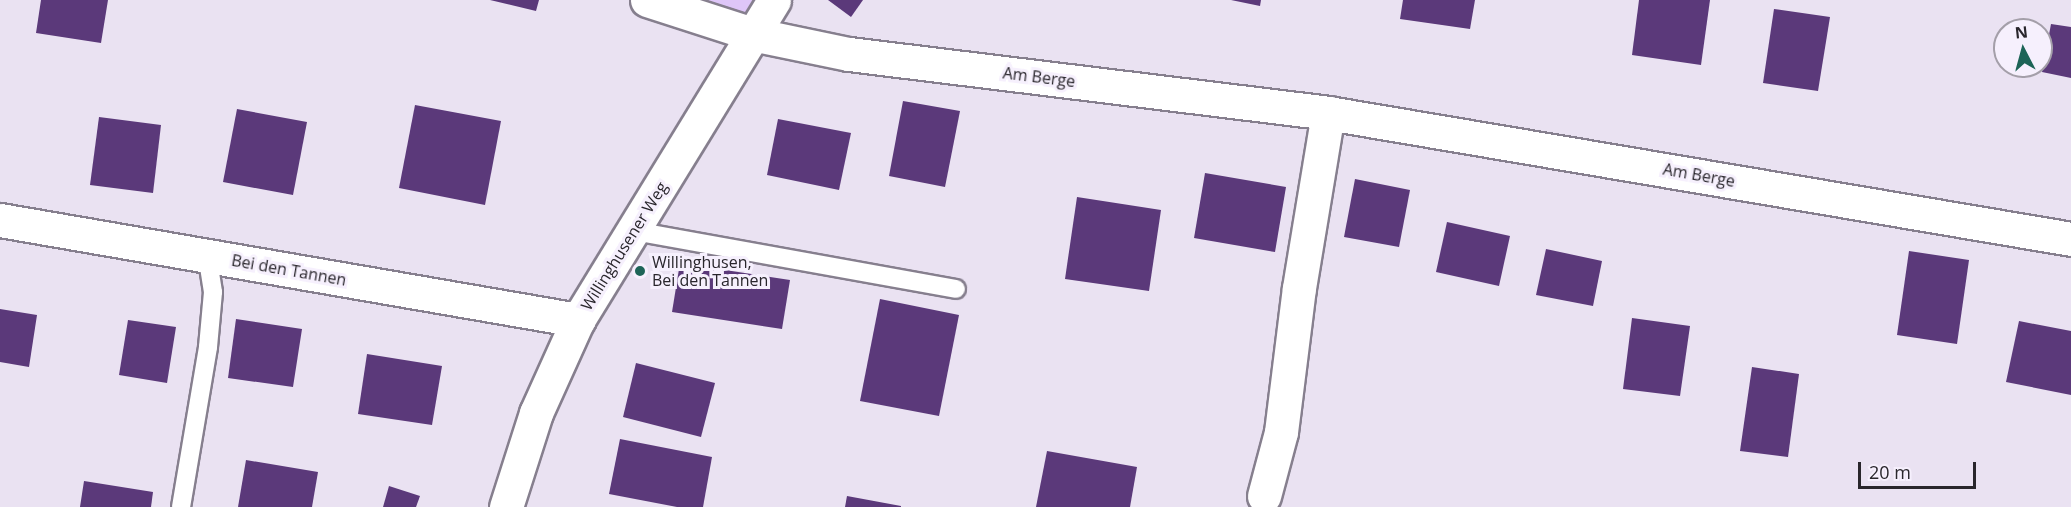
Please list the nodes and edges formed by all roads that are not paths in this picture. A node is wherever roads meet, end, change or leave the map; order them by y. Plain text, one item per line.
1 (647, 0) edge
2 (774, 0) edge
3 (752, 34) junction
4 (1328, 113) junction
5 (0, 220) edge
6 (634, 231) junction
7 (2071, 239) edge
8 (207, 256) junction
9 (956, 289) dead end
10 (578, 320) junction
11 (1264, 496) dead end
12 (182, 507) edge
13 (506, 507) edge

1 - 3 street, Am Berge
2 - 3 street, Willinghusener Weg
3 - 4 street, Am Berge
3 - 6 street, Willinghusener Weg
4 - 7 street, Am Berge
4 - 11 street
5 - 8 street, Bei den Tannen
6 - 9 lane
6 - 10 street, Willinghusener Weg
8 - 10 street, Bei den Tannen
8 - 12 lane
10 - 13 street, Willinghusener Weg

